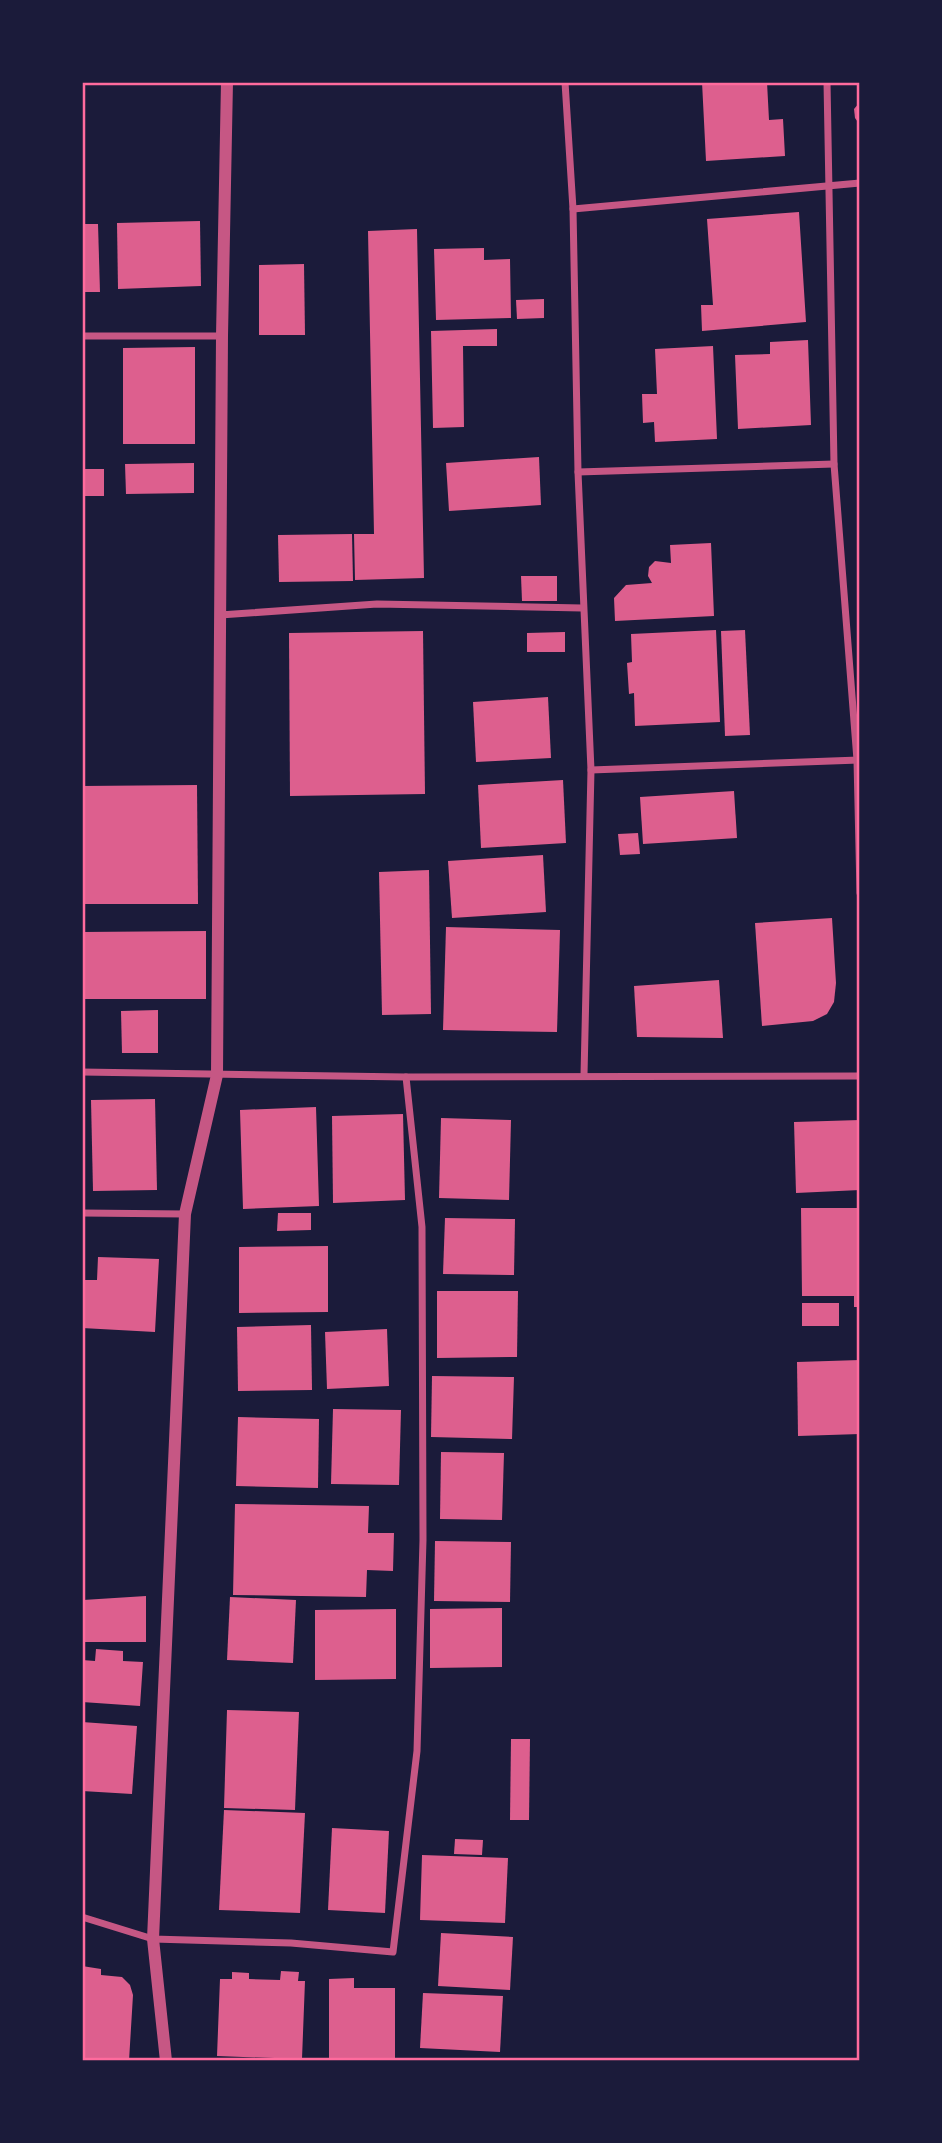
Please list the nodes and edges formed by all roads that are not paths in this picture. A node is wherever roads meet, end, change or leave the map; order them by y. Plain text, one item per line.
1 (227, 82) edge
2 (565, 82) edge
3 (827, 82) edge
4 (860, 183) edge
5 (829, 185) junction
6 (573, 209) junction
7 (82, 336) edge
8 (222, 336) junction
9 (834, 464) junction
10 (578, 472) junction
11 (582, 608) junction
12 (220, 615) junction
13 (859, 760) edge
14 (591, 770) junction
15 (860, 893) edge
16 (82, 1072) edge
17 (217, 1075) junction
18 (584, 1075) junction
19 (860, 1076) edge
20 (406, 1077) junction
21 (82, 1213) edge
22 (185, 1214) junction
23 (82, 1917) edge
24 (153, 1939) junction
25 (166, 2061) edge

1 - 8 street
2 - 6 street
3 - 5 street
4 - 5 street
5 - 6 street
5 - 9 street
6 - 10 street
7 - 8 street
8 - 12 street
9 - 10 street
9 - 13 street
10 - 11 street
11 - 12 street
11 - 14 street
12 - 17 street
13 - 14 street
13 - 15 street
14 - 18 street
16 - 17 street
17 - 20 street
17 - 22 street
18 - 19 street
18 - 20 street
20 - 24 street
21 - 22 street
22 - 24 street
23 - 24 street
24 - 25 street

